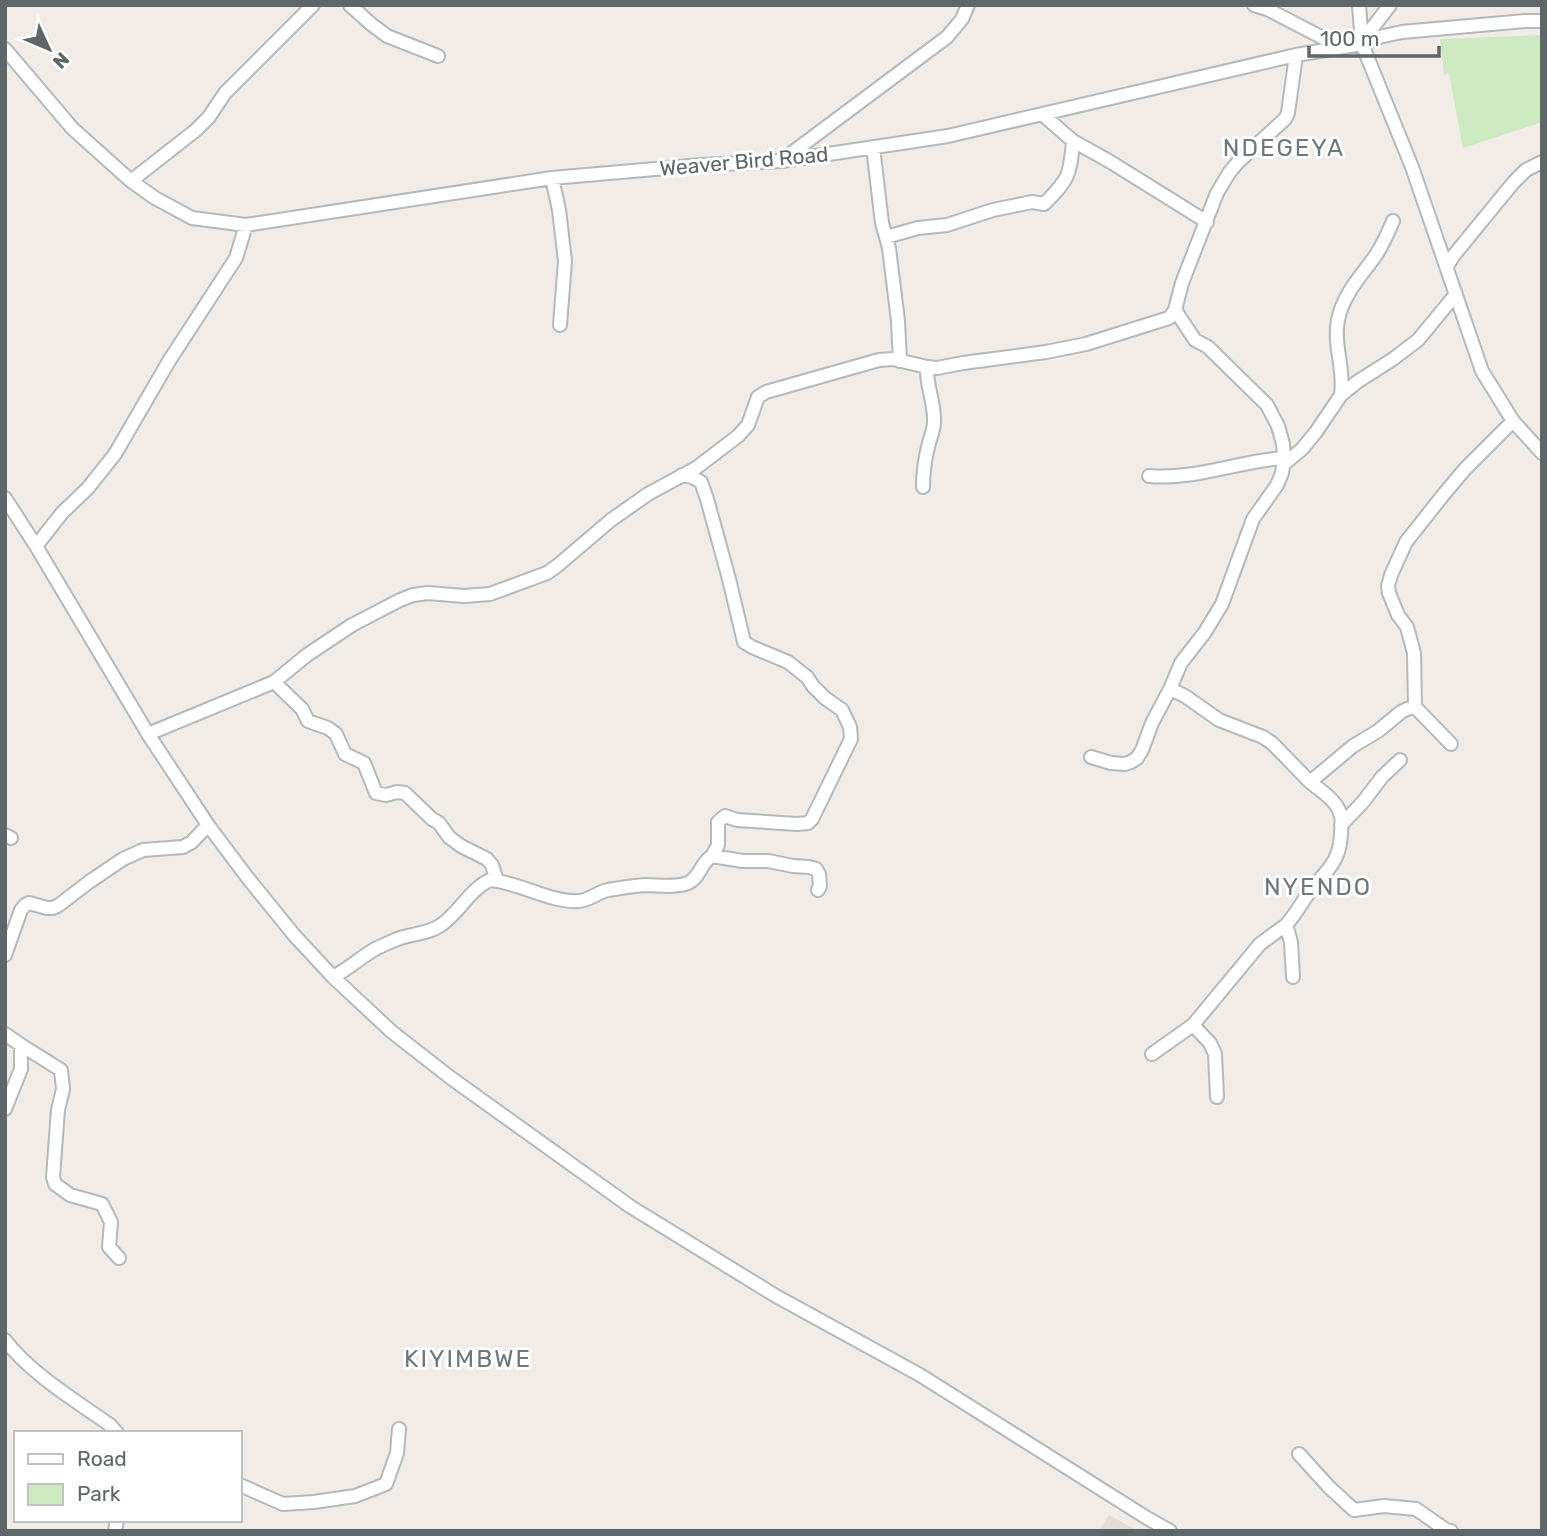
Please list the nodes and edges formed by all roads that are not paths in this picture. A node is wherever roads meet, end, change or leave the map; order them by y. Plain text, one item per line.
1 (313, 5) edge
2 (350, 5) edge
3 (968, 5) edge
4 (1359, 5) edge
5 (1390, 5) edge
6 (1258, 6) edge
7 (1542, 22) edge
8 (1362, 42) junction
9 (5, 49) edge
10 (1296, 55) junction
11 (438, 56) dead end
12 (1042, 114) junction
13 (1073, 141) junction
14 (873, 148) junction
15 (782, 160) junction
16 (1542, 162) edge
17 (552, 178) junction
18 (131, 181) junction
19 (1393, 221) dead end
20 (1207, 222) junction
21 (246, 225) junction
22 (886, 237) junction
23 (1447, 266) junction
24 (1456, 294) junction
25 (1175, 310) junction
26 (560, 325) dead end
27 (901, 360) junction
28 (927, 367) junction
29 (1341, 395) junction
30 (1513, 421) junction
31 (1542, 453) edge
32 (1284, 461) junction
33 (682, 475) junction
34 (1149, 476) dead end
35 (923, 487) dead end
36 (5, 498) edge
37 (36, 546) junction
38 (274, 682) junction
39 (1171, 689) junction
40 (1415, 708) junction
41 (148, 734) junction
42 (1451, 744) dead end
43 (1091, 757) dead end
44 (1400, 760) dead end
45 (1310, 782) junction
46 (208, 825) junction
47 (1341, 825) junction
48 (712, 856) junction
49 (497, 881) junction
50 (818, 890) dead end
51 (1286, 925) junction
52 (5, 955) edge
53 (333, 977) junction
54 (1293, 977) dead end
55 (1193, 1025) junction
56 (5, 1034) edge
57 (21, 1045) junction
58 (1152, 1054) dead end
59 (1217, 1097) dead end
60 (5, 1109) edge
61 (119, 1258) dead end
62 (5, 1340) edge
63 (399, 1429) dead end
64 (115, 1431) edge
65 (1299, 1454) dead end
66 (242, 1486) edge
67 (1171, 1531) edge
68 (1451, 1531) edge

1 - 18 street
2 - 11 street
3 - 15 street
4 - 8 street
5 - 8 street
6 - 8 street
7 - 8 street, Weaver Bird Road
8 - 10 street, Weaver Bird Road
8 - 23 street
9 - 18 street, Weaver Bird Road
10 - 12 street, Weaver Bird Road
10 - 20 street
12 - 13 street
12 - 14 street, Weaver Bird Road
13 - 20 street
13 - 22 street
14 - 15 street, Weaver Bird Road
14 - 22 street
15 - 17 street, Weaver Bird Road
16 - 23 street
17 - 21 street, Weaver Bird Road
17 - 26 street
18 - 21 street, Weaver Bird Road
19 - 29 street
20 - 25 street
21 - 37 street
22 - 27 street
23 - 24 street
24 - 29 street
24 - 30 street
25 - 28 street
25 - 32 street
27 - 28 street
27 - 33 street
28 - 35 street
29 - 32 street
30 - 31 street
30 - 40 street
32 - 34 street
32 - 39 street
33 - 38 street
33 - 48 street
36 - 37 street
37 - 41 street
38 - 41 street
38 - 49 street
39 - 43 street
39 - 45 street
40 - 42 street
40 - 45 street
41 - 46 street
44 - 47 street
45 - 47 street
46 - 52 street
46 - 53 street
47 - 51 street
48 - 49 street
48 - 50 street
49 - 53 street
51 - 54 street
51 - 55 street
53 - 67 street
55 - 58 street
55 - 59 street
56 - 57 street
57 - 60 street
57 - 61 street
62 - 64 street
63 - 66 street
65 - 68 street

